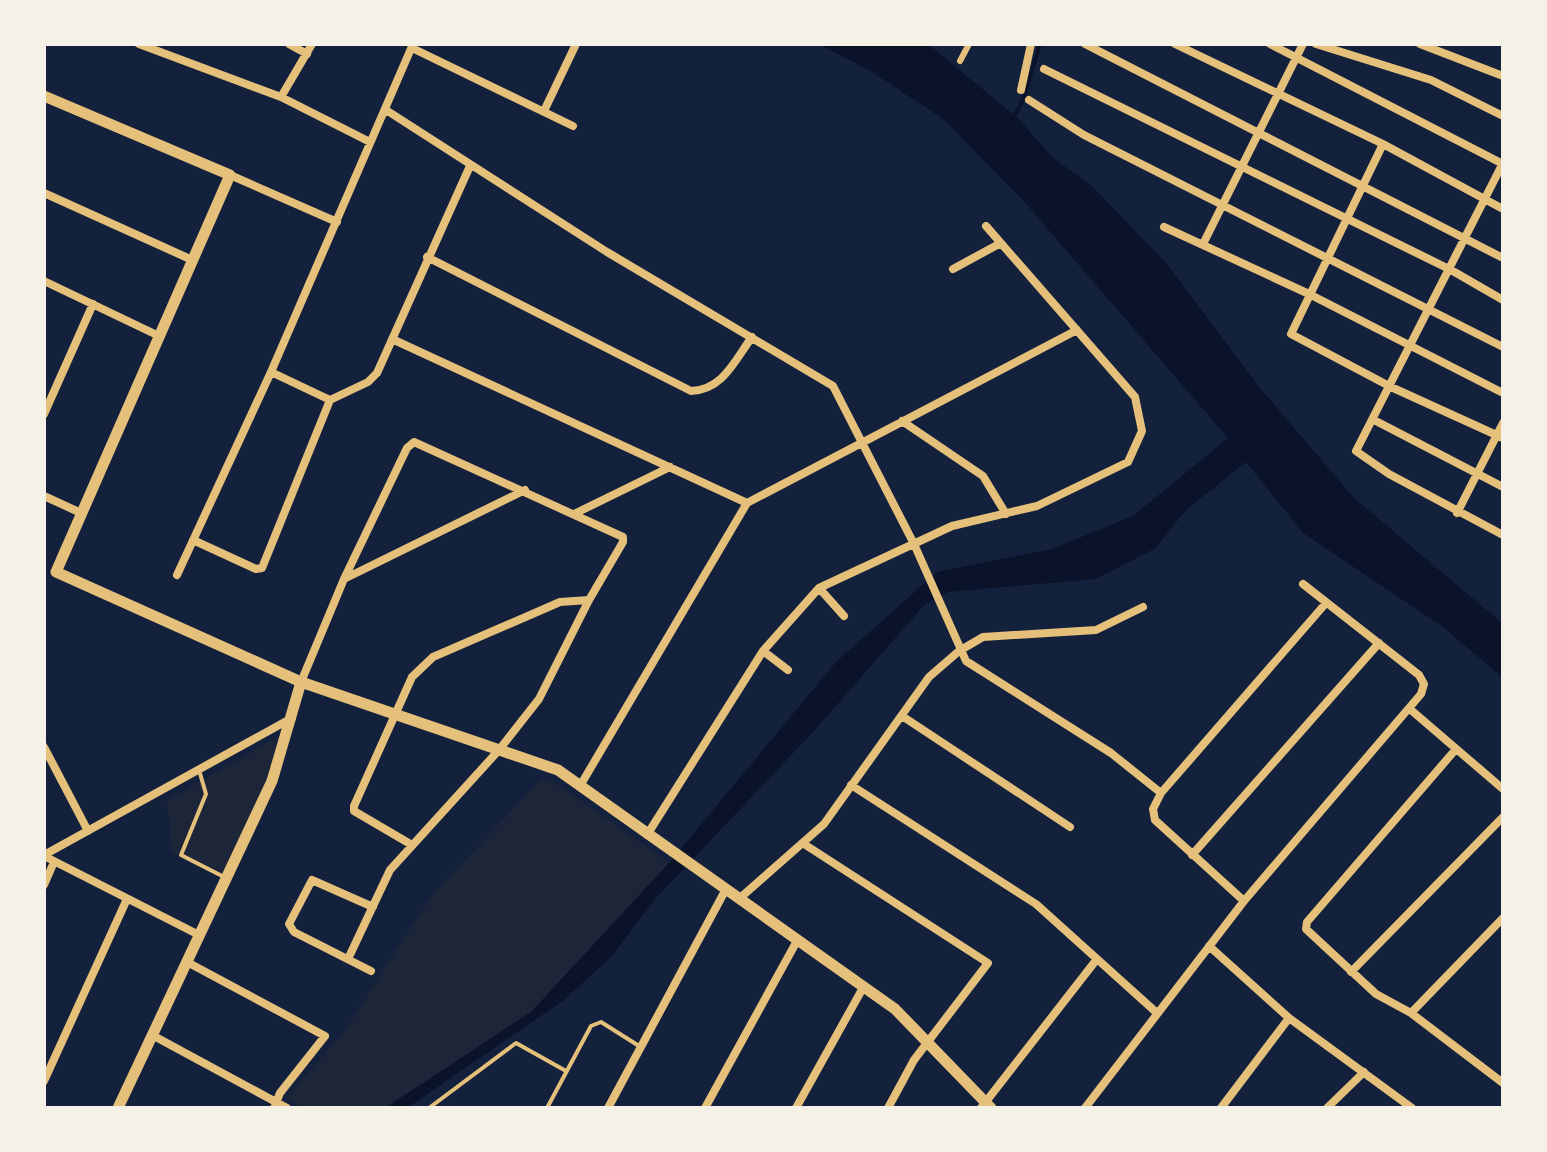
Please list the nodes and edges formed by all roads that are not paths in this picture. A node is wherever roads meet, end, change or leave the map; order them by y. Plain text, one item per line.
1 (139, 44) edge
2 (289, 44) edge
3 (312, 44) edge
4 (576, 44) edge
5 (969, 44) edge
6 (1031, 44) edge
7 (1085, 44) edge
8 (1175, 44) edge
9 (1270, 44) edge
10 (1303, 44) edge
11 (1316, 44) edge
12 (1420, 44) edge
13 (412, 46) edge
14 (307, 54) junction
15 (1296, 60) junction
16 (960, 61) dead end
17 (1044, 69) dead end
18 (1503, 76) edge
19 (1021, 90) dead end
20 (1279, 95) junction
21 (44, 96) edge
22 (281, 97) junction
23 (1029, 100) dead end
24 (386, 110) junction
25 (544, 111) junction
26 (1503, 116) edge
27 (573, 126) dead end
28 (1260, 131) junction
29 (370, 142) junction
30 (1383, 144) junction
31 (1503, 164) edge
32 (470, 166) junction
33 (1242, 168) junction
34 (230, 175) junction
35 (1363, 185) junction
36 (44, 193) edge
37 (1486, 200) junction
38 (1221, 205) junction
39 (1503, 209) edge
40 (1345, 220) junction
41 (337, 222) junction
42 (986, 226) dead end
43 (1164, 227) dead end
44 (1466, 238) junction
45 (999, 244) junction
46 (1203, 244) junction
47 (427, 257) junction
48 (1327, 257) junction
49 (1503, 258) edge
50 (190, 259) junction
51 (953, 269) dead end
52 (1451, 270) junction
53 (44, 281) edge
54 (1309, 294) junction
55 (1503, 300) edge
56 (93, 304) junction
57 (1430, 310) junction
58 (1077, 330) junction
59 (157, 335) junction
60 (752, 337) junction
61 (392, 339) junction
62 (1503, 347) edge
63 (1409, 348) junction
64 (271, 372) junction
65 (1391, 387) junction
66 (1503, 393) edge
67 (330, 400) junction
68 (44, 411) edge
69 (1374, 420) junction
70 (902, 421) junction
71 (1503, 423) edge
72 (1500, 436) edge
73 (861, 442) junction
74 (670, 467) junction
75 (1476, 473) junction
76 (1503, 487) edge
77 (525, 490) junction
78 (44, 496) edge
79 (747, 503) junction
80 (81, 513) junction
81 (576, 513) junction
82 (1457, 513) junction
83 (1006, 514) junction
84 (1503, 535) edge
85 (193, 540) junction
86 (914, 544) junction
87 (44, 567) edge
88 (56, 572) junction
89 (177, 575) dead end
90 (344, 579) junction
91 (1303, 584) dead end
92 (819, 588) junction
93 (589, 600) junction
94 (1326, 603) junction
95 (1143, 607) dead end
96 (844, 616) dead end
97 (1379, 643) junction
98 (763, 651) junction
99 (959, 651) junction
100 (788, 670) dead end
101 (301, 682) junction
102 (1411, 710) junction
103 (395, 716) junction
104 (902, 716) junction
105 (292, 718) junction
106 (44, 747) edge
107 (1456, 749) junction
108 (499, 750) junction
109 (198, 769) junction
110 (851, 785) junction
111 (580, 786) junction
112 (1503, 789) edge
113 (1161, 793) junction
114 (1503, 817) edge
115 (1070, 827) dead end
116 (88, 831) junction
117 (647, 836) junction
118 (804, 844) junction
119 (412, 845) junction
120 (44, 855) edge
121 (1192, 855) junction
122 (54, 862) junction
123 (226, 878) junction
124 (44, 885) edge
125 (726, 889) junction
126 (740, 898) junction
127 (127, 899) junction
128 (1244, 901) junction
129 (373, 907) junction
130 (1503, 918) edge
131 (199, 935) junction
132 (798, 939) junction
133 (1209, 946) junction
134 (348, 959) junction
135 (1097, 959) junction
136 (187, 962) junction
137 (371, 971) dead end
138 (1351, 972) junction
139 (864, 986) junction
140 (1157, 1013) junction
141 (1411, 1013) junction
142 (1289, 1018) junction
143 (152, 1035) junction
144 (928, 1042) junction
145 (641, 1047) junction
146 (566, 1071) junction
147 (1364, 1072) junction
148 (44, 1081) edge
149 (1503, 1083) edge
150 (275, 1105) edge
151 (986, 1106) edge
152 (118, 1108) edge
153 (287, 1108) edge
154 (429, 1108) edge
155 (547, 1108) edge
156 (608, 1108) edge
157 (705, 1108) edge
158 (796, 1108) edge
159 (888, 1108) edge
160 (1085, 1108) edge
161 (1221, 1108) edge
162 (1327, 1108) edge
163 (1412, 1108) edge

1 - 22 street
2 - 14 street
3 - 14 street
4 - 25 street
5 - 16 street
6 - 19 street
7 - 28 street
8 - 20 street
9 - 15 street
10 - 15 street
11 - 26 street
12 - 18 street
13 - 24 street
13 - 25 street
14 - 22 street
15 - 20 street
15 - 31 street
17 - 33 street
20 - 28 street
20 - 30 street
21 - 34 street
22 - 29 street
23 - 38 street
24 - 29 street
24 - 32 street
25 - 27 street
28 - 33 street
28 - 35 street
29 - 41 street
30 - 35 street
30 - 37 street
31 - 37 street
32 - 47 street
32 - 60 street
33 - 38 street
33 - 40 street
34 - 41 street
34 - 50 street
35 - 40 street
35 - 44 street
36 - 50 street
37 - 39 street
37 - 44 street
38 - 46 street
38 - 48 street
40 - 48 street
40 - 52 street
41 - 64 street
42 - 45 street
43 - 46 street
44 - 49 street
44 - 52 street
45 - 51 street
45 - 58 street
46 - 54 street
47 - 60 street
47 - 61 street
48 - 54 street
48 - 57 street
50 - 59 street
52 - 55 street
52 - 57 street
53 - 56 street
54 - 63 street
54 - 65 street
56 - 59 street
56 - 68 street
57 - 62 street
57 - 63 street
58 - 70 street
58 - 83 street
59 - 80 street
60 - 73 street
61 - 67 street
61 - 74 street
63 - 65 street
63 - 66 street
64 - 67 street
64 - 85 street
65 - 69 street
65 - 72 street
67 - 85 street
69 - 75 street
69 - 82 street
70 - 73 street
70 - 83 street
71 - 72 street
72 - 75 street
73 - 79 street
73 - 86 street
74 - 79 street
74 - 81 street
75 - 76 street
75 - 82 street
77 - 81 street
77 - 90 street
77 - 90 street
78 - 80 street
79 - 111 street
80 - 88 street
81 - 93 street
82 - 84 street
83 - 86 street
85 - 89 street
86 - 92 street
86 - 99 street
87 - 88 street
88 - 101 street
90 - 101 street
91 - 94 street
92 - 96 street
92 - 98 street
93 - 103 street
93 - 108 street
94 - 97 street
94 - 113 street
95 - 99 street
97 - 102 street
97 - 121 street
98 - 100 street
98 - 117 street
99 - 104 street
99 - 113 street
101 - 103 street
101 - 105 street
102 - 107 street
102 - 128 street
103 - 108 street
103 - 119 street
104 - 110 street
104 - 115 street
105 - 109 street
105 - 123 street
106 - 116 street
107 - 112 street
107 - 138 street
108 - 111 street
108 - 119 street
109 - 116 street
109 - 123 lane
110 - 118 street
110 - 135 street
111 - 117 street
113 - 121 street
114 - 138 street
116 - 120 street
117 - 125 street
118 - 126 street
118 - 144 street
119 - 129 street
120 - 122 street
121 - 128 street
122 - 124 street
122 - 127 street
123 - 131 street
125 - 126 street
125 - 145 street
126 - 132 street
127 - 131 street
127 - 148 street
128 - 133 street
129 - 134 street
129 - 134 street
130 - 141 street
131 - 136 street
132 - 139 street
132 - 157 street
133 - 140 street
133 - 142 street
134 - 137 street
135 - 140 street
135 - 151 street
136 - 143 street
136 - 150 street
138 - 141 street
139 - 144 street
139 - 158 street
140 - 160 street
141 - 149 street
142 - 147 street
142 - 161 street
143 - 150 street
143 - 152 street
144 - 151 street
144 - 159 street
145 - 146 lane
145 - 156 street
146 - 154 lane
146 - 155 lane
147 - 162 street
147 - 163 street
150 - 153 street

